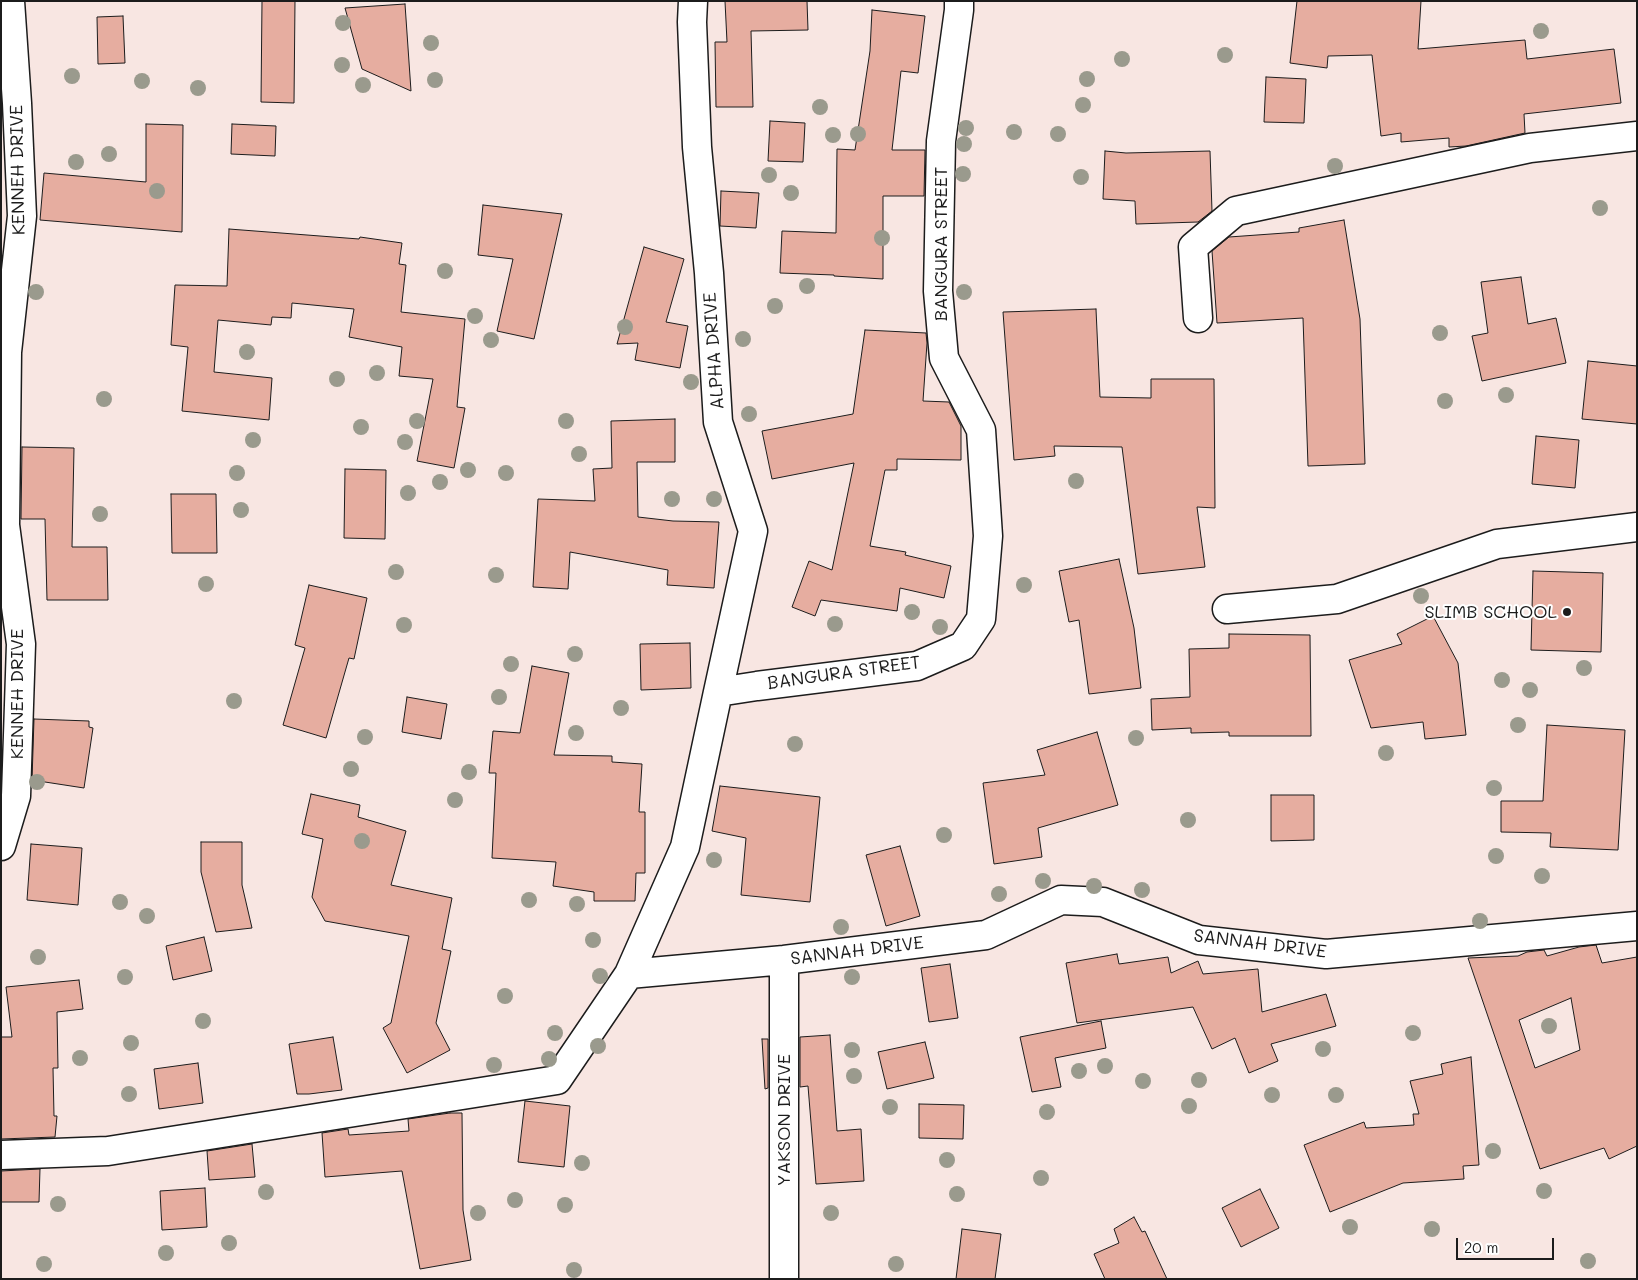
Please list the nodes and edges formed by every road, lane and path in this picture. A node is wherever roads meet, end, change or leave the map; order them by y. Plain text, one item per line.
1 (10, 1) edge
2 (693, 1) edge
3 (959, 1) edge
4 (1637, 136) edge
5 (1198, 318) dead end
6 (1637, 527) edge
7 (1227, 609) dead end
8 (718, 692) junction
9 (1, 846) edge
10 (1637, 926) edge
11 (784, 960) junction
12 (629, 974) junction
13 (1, 1155) edge
14 (784, 1279) edge

1 - 9 street, KENNEH DRIVE
2 - 8 street, ALPHA DRIVE
3 - 8 street, BANGURA STREET
4 - 5 street
6 - 7 street
8 - 12 street
10 - 11 street, SANNAH DRIVE
11 - 12 street, SANNAH DRIVE
11 - 14 street, YAKSON DRIVE
12 - 13 street

